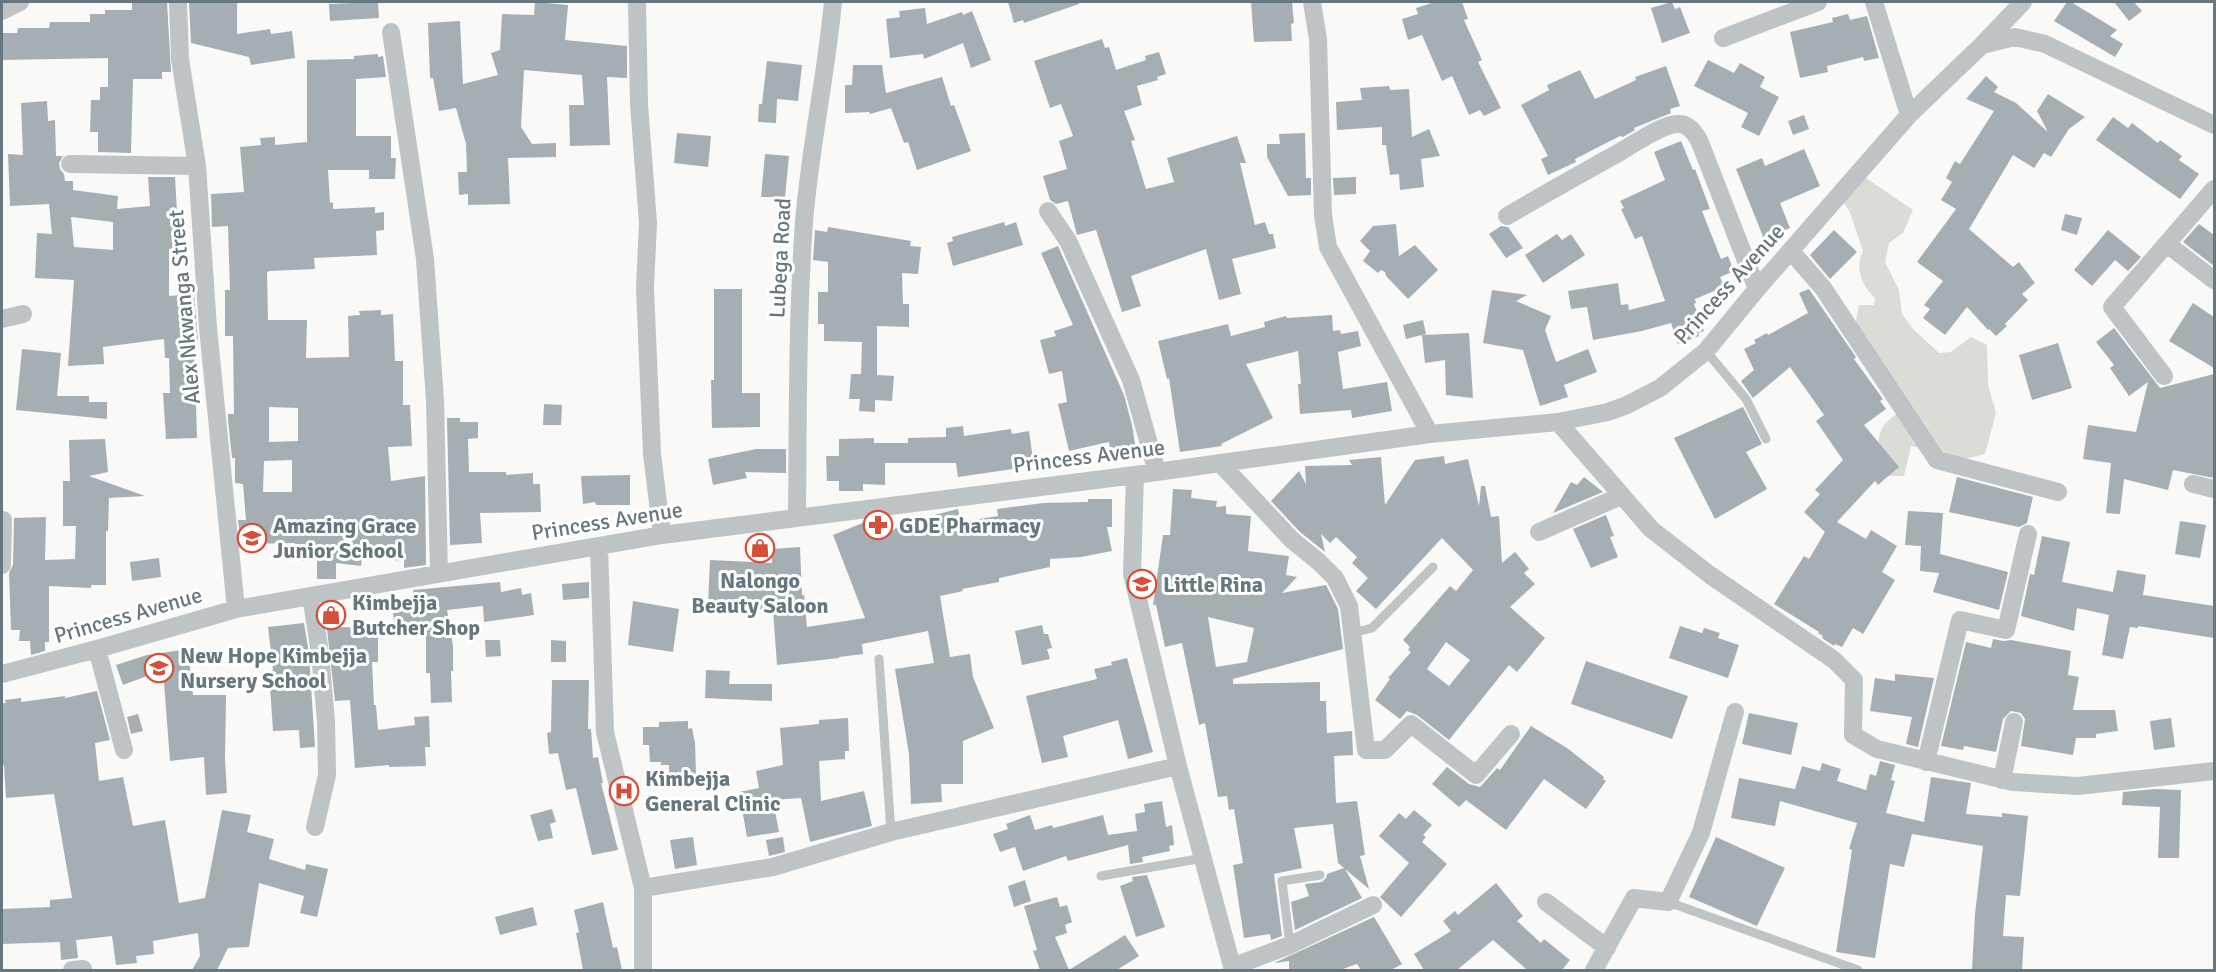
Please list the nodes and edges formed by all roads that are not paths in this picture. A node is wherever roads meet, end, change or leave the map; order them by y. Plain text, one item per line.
1 (20, 2) edge
2 (178, 2) edge
3 (637, 2) edge
4 (833, 2) edge
5 (1312, 2) edge
6 (1818, 2) edge
7 (1874, 2) edge
8 (2023, 2) edge
9 (2, 10) edge
10 (391, 32) dead end
11 (1723, 38) dead end
12 (1982, 45) junction
13 (1909, 115) junction
14 (2214, 124) edge
15 (70, 164) dead end
16 (196, 166) junction
17 (2214, 189) edge
18 (1048, 211) dead end
19 (1508, 216) dead end
20 (2167, 244) junction
21 (1791, 251) junction
22 (2214, 280) edge
23 (1757, 289) junction
24 (23, 314) dead end
25 (2, 319) edge
26 (1706, 351) junction
27 (2163, 376) dead end
28 (1558, 422) junction
29 (1430, 434) junction
30 (1766, 439) dead end
31 (1220, 464) junction
32 (1157, 472) junction
33 (1135, 475) junction
34 (2193, 484) dead end
35 (2214, 489) edge
36 (2058, 492) dead end
37 (1621, 496) junction
38 (796, 518) junction
39 (3, 520) dead end
40 (1539, 532) dead end
41 (2028, 534) dead end
42 (662, 535) junction
43 (599, 546) junction
44 (2, 565) edge
45 (1433, 567) dead end
46 (439, 574) junction
47 (311, 596) junction
48 (236, 609) junction
49 (1352, 633) junction
50 (97, 649) junction
51 (879, 659) dead end
52 (2, 674) edge
53 (1735, 712) dead end
54 (2014, 722) dead end
55 (1510, 734) dead end
56 (124, 750) dead end
57 (1926, 762) junction
58 (1178, 766) junction
59 (2214, 771) edge
60 (2002, 780) junction
61 (315, 827) dead end
62 (891, 832) junction
63 (1203, 858) junction
64 (1320, 875) dead end
65 (1101, 876) dead end
66 (643, 888) junction
67 (1546, 902) dead end
68 (1668, 902) junction
69 (1373, 905) dead end
70 (1290, 945) junction
71 (1607, 948) junction
72 (1232, 969) edge
73 (643, 970) edge
74 (1594, 970) edge
75 (1858, 970) edge

1 - 9 street
2 - 16 street, Alex Nkwanga Street
3 - 42 street
4 - 38 street, Lubega Road
5 - 29 street
6 - 11 street
7 - 13 street
8 - 12 street, Princess Avenue
10 - 46 street
12 - 13 street, Princess Avenue
12 - 14 street
13 - 21 street, Princess Avenue
15 - 16 street
16 - 48 street, Alex Nkwanga Street
17 - 20 street
18 - 32 street
19 - 23 street
20 - 22 street
20 - 27 street
21 - 23 street, Princess Avenue
21 - 36 street
23 - 26 street, Princess Avenue
24 - 25 street
26 - 28 street, Princess Avenue
26 - 30 lane
28 - 29 street, Princess Avenue
28 - 37 street
29 - 31 street, Princess Avenue
31 - 32 street, Princess Avenue
31 - 49 street
32 - 33 street, Princess Avenue
33 - 38 street, Princess Avenue
33 - 58 street
34 - 35 street
37 - 40 street
37 - 57 street
38 - 42 street, Princess Avenue
39 - 44 street
41 - 57 street
42 - 43 street, Princess Avenue
43 - 46 street, Princess Avenue
43 - 66 street
45 - 49 lane
46 - 47 street, Princess Avenue
47 - 48 street, Princess Avenue
47 - 61 street
48 - 50 street, Princess Avenue
49 - 55 street
50 - 52 street, Princess Avenue
50 - 56 street
51 - 62 lane
53 - 68 street
54 - 60 street
57 - 60 street
58 - 62 street
58 - 63 street
59 - 60 street
62 - 66 street
63 - 65 lane
63 - 72 street
64 - 70 lane
66 - 73 street
67 - 71 street
68 - 71 street
68 - 75 lane
69 - 70 street
70 - 72 street
71 - 74 street

